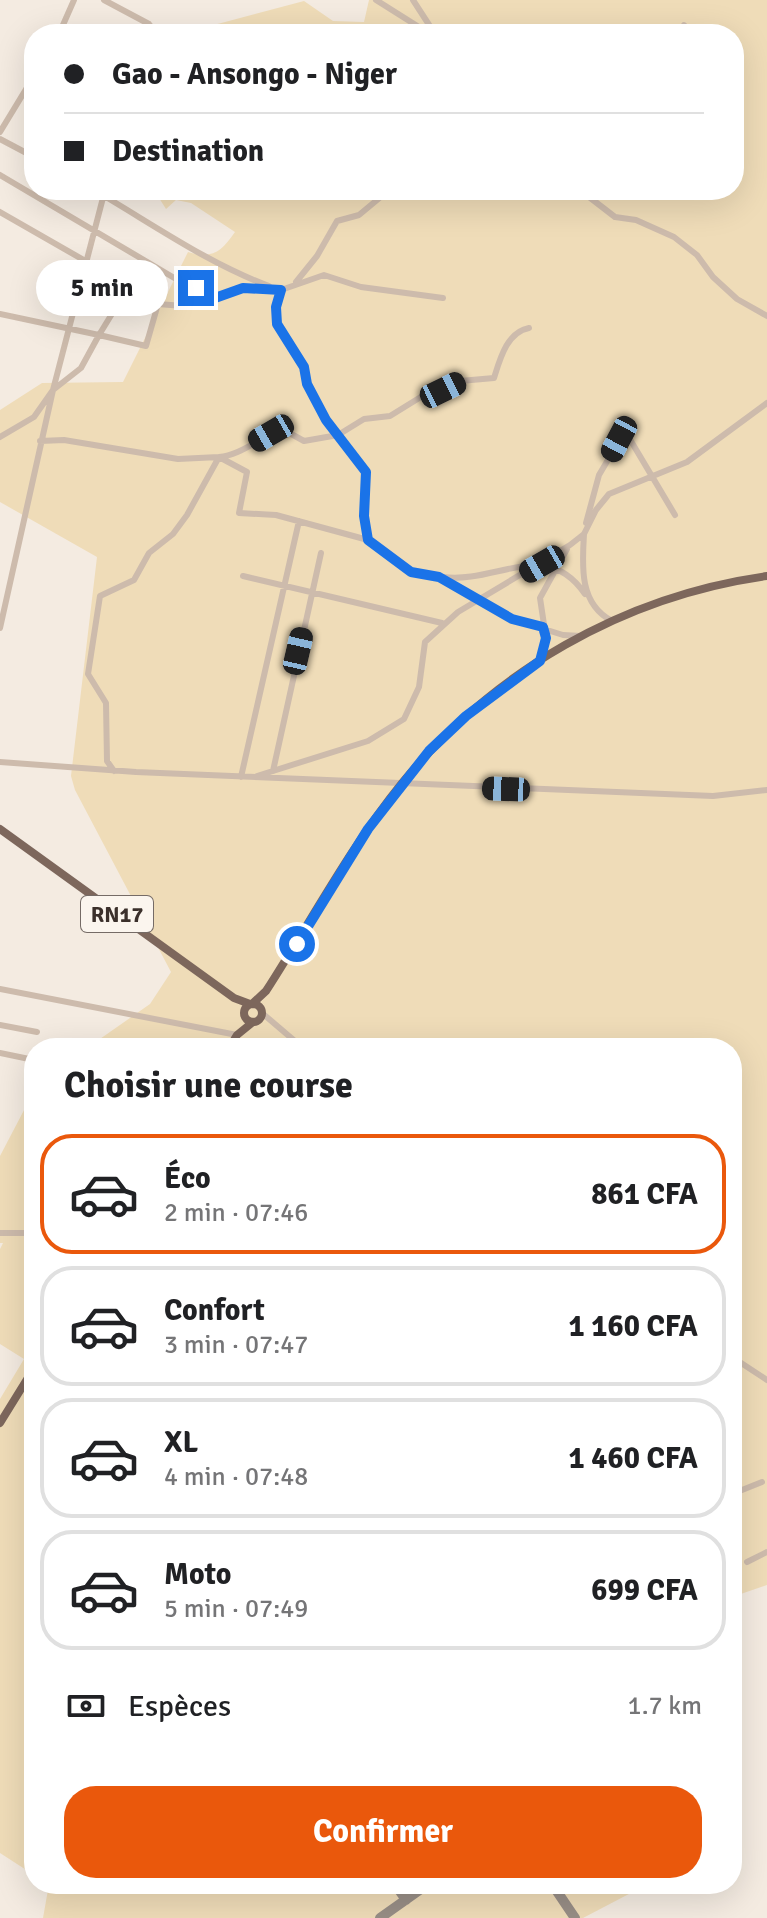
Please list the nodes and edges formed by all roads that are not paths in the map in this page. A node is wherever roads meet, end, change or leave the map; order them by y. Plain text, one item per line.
1 (74, 0) edge
2 (104, 0) edge
3 (376, 0) edge
4 (413, 0) edge
5 (63, 24) edge
6 (149, 24) edge
7 (416, 24) edge
8 (426, 24) edge
9 (24, 92) edge
10 (0, 132) edge
11 (0, 139) edge
12 (24, 152) edge
13 (0, 175) edge
14 (24, 189) edge
15 (43, 200) edge
16 (103, 200) edge
17 (116, 200) edge
18 (377, 200) edge
19 (593, 200) edge
20 (0, 212) edge
21 (94, 230) junction
22 (85, 263) junction
23 (295, 283) junction
24 (278, 289) junction
25 (215, 298) junction
26 (443, 298) dead end
27 (0, 314) edge
28 (767, 316) edge
29 (529, 328) dead end
30 (70, 329) junction
31 (99, 335) junction
32 (53, 390) junction
33 (767, 403) edge
34 (338, 435) junction
35 (0, 437) edge
36 (40, 441) junction
37 (219, 457) junction
38 (650, 475) junction
39 (675, 515) dead end
40 (299, 521) junction
41 (584, 534) junction
42 (368, 540) junction
43 (570, 545) junction
44 (321, 553) dead end
45 (542, 564) junction
46 (556, 566) junction
47 (243, 576) dead end
48 (767, 576) edge
49 (439, 577) junction
50 (283, 585) junction
51 (312, 592) junction
52 (479, 600) junction
53 (594, 606) junction
54 (612, 621) junction
55 (442, 623) dead end
56 (543, 627) junction
57 (0, 628) edge
58 (595, 629) junction
59 (583, 636) junction
60 (540, 661) junction
61 (0, 762) edge
62 (114, 771) junction
63 (273, 771) junction
64 (241, 777) junction
65 (250, 777) junction
66 (401, 785) junction
67 (767, 790) edge
68 (0, 829) edge
69 (0, 989) edge
70 (266, 991) junction
71 (247, 1009) junction
72 (262, 1011) junction
73 (254, 1022) junction
74 (0, 1025) edge
75 (275, 1028) junction
76 (37, 1032) dead end
77 (239, 1034) junction
78 (236, 1038) edge
79 (289, 1038) edge
80 (0, 1053) edge
81 (24, 1058) edge
82 (0, 1233) edge
83 (24, 1233) edge
84 (742, 1364) edge
85 (767, 1380) edge
86 (24, 1384) edge
87 (0, 1423) edge
88 (762, 1482) dead end
89 (742, 1490) edge
90 (767, 1552) edge
91 (747, 1562) dead end

1 - 5 street
2 - 6 street
3 - 7 street
4 - 8 street
9 - 10 street
11 - 12 street
13 - 14 street
15 - 21 street
16 - 21 street
17 - 24 street
18 - 23 street
19 - 28 street
20 - 22 street
21 - 22 street
21 - 25 street
22 - 30 street
22 - 31 street
23 - 24 street
23 - 26 street
24 - 25 street
24 - 34 street
25 - 31 street
27 - 30 street
29 - 34 street
30 - 31 street
30 - 32 street
31 - 32 street
32 - 35 street
32 - 36 street
33 - 38 street
34 - 37 street
34 - 42 street
36 - 37 street
36 - 57 street
37 - 40 street
37 - 62 street
38 - 39 street
38 - 41 street
38 - 41 street
40 - 42 street
40 - 50 street
41 - 43 street
41 - 53 street
42 - 49 street
43 - 45 street
43 - 46 street
44 - 51 street
45 - 46 street
45 - 49 street
45 - 52 street
46 - 53 street
46 - 56 street
47 - 50 street
48 - 54 main road
49 - 52 street
50 - 51 street
50 - 64 street
51 - 55 street
51 - 63 street
52 - 56 street
52 - 63 street
53 - 54 street
53 - 58 street
54 - 58 main road
56 - 59 street
56 - 60 street
58 - 59 main road
59 - 60 main road
60 - 66 main road
61 - 62 street
62 - 64 street
63 - 65 street
64 - 65 street
65 - 66 street
66 - 67 street
66 - 70 main road
68 - 71 main road, RN17
69 - 77 street
70 - 71 main road
70 - 72 main road
71 - 72 main road
71 - 73 main road
71 - 77 main road
72 - 73 main road
72 - 75 street
73 - 75 street
73 - 77 main road
74 - 76 street
75 - 79 street
77 - 78 main road
80 - 81 street
82 - 83 street
84 - 85 street
86 - 87 main road
88 - 89 street
90 - 91 street

